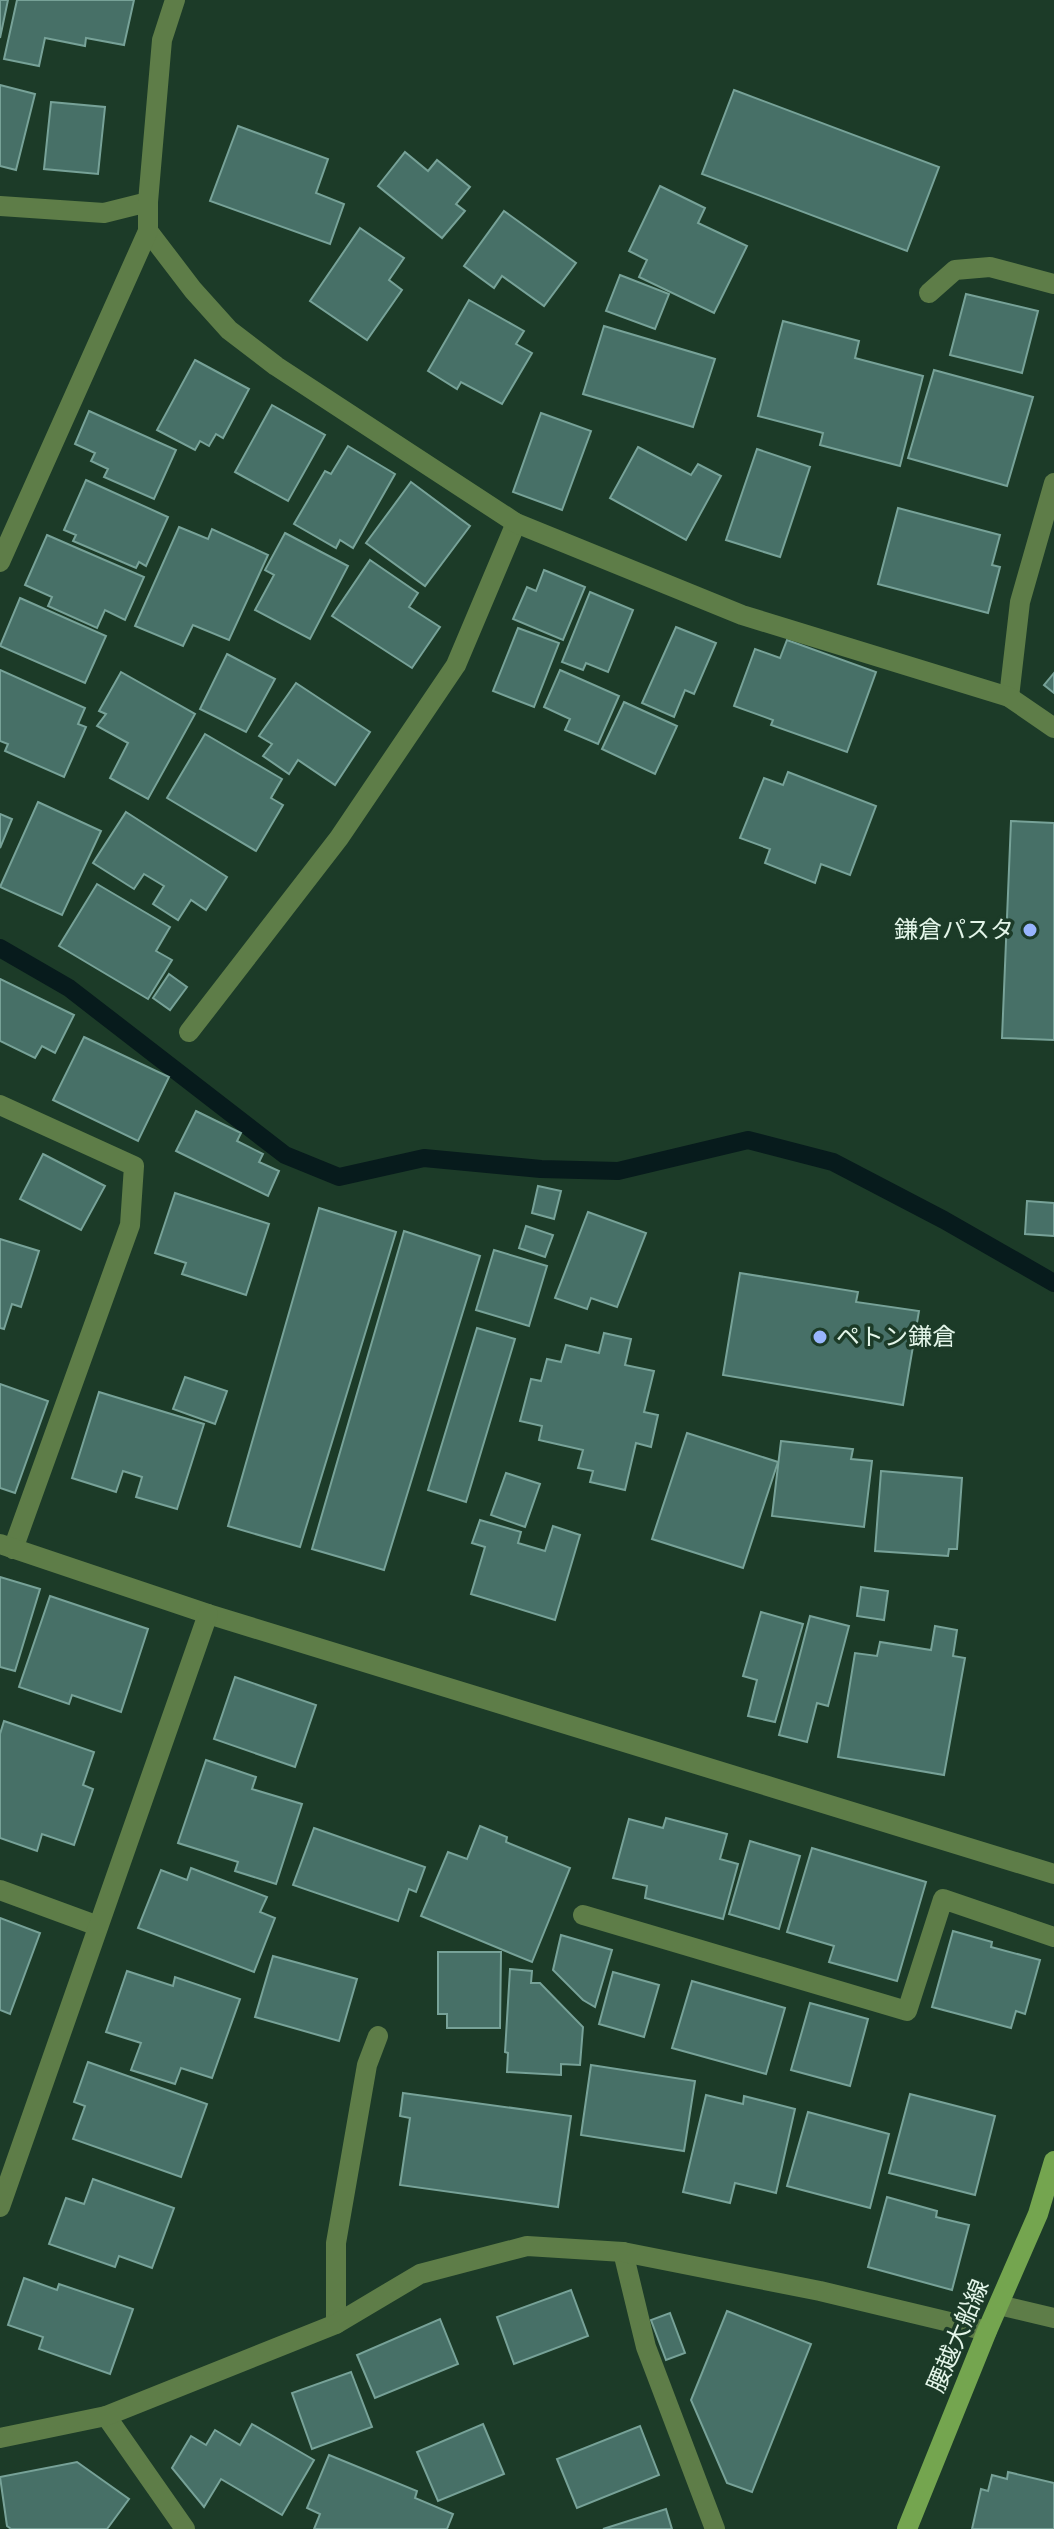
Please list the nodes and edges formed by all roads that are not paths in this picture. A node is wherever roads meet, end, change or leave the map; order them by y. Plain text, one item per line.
1 (175, 0) edge
2 (148, 202) junction
3 (0, 206) edge
4 (148, 231) junction
5 (1054, 284) edge
6 (929, 293) dead end
7 (1054, 483) edge
8 (516, 523) junction
9 (0, 562) edge
10 (1009, 697) junction
11 (1054, 728) edge
12 (189, 1032) dead end
13 (0, 1105) edge
14 (7, 1546) edge
15 (208, 1614) junction
16 (1054, 1874) edge
17 (0, 1890) edge
18 (583, 1915) dead end
19 (98, 1926) junction
20 (1054, 1937) edge
21 (378, 2036) dead end
22 (1054, 2161) edge
23 (0, 2207) edge
24 (623, 2252) junction
25 (999, 2305) junction
26 (1054, 2318) edge
27 (336, 2324) junction
28 (987, 2331) junction
29 (106, 2416) junction
30 (0, 2438) edge
31 (185, 2529) edge
32 (715, 2529) edge
33 (907, 2529) edge

1 - 2 street
2 - 3 street
2 - 4 street
4 - 8 street
4 - 9 street
5 - 6 street
7 - 10 street
8 - 10 street
8 - 12 street
10 - 11 street
13 - 14 street
14 - 15 street
15 - 16 street
15 - 19 street
17 - 19 street
18 - 20 street
19 - 23 street
21 - 27 street
22 - 25 main road, 腰越大船線
24 - 27 street
24 - 28 street
24 - 32 street
25 - 26 street
25 - 28 main road, 腰越大船線
27 - 29 street
28 - 33 main road, 腰越大船線
29 - 30 street
29 - 31 street

